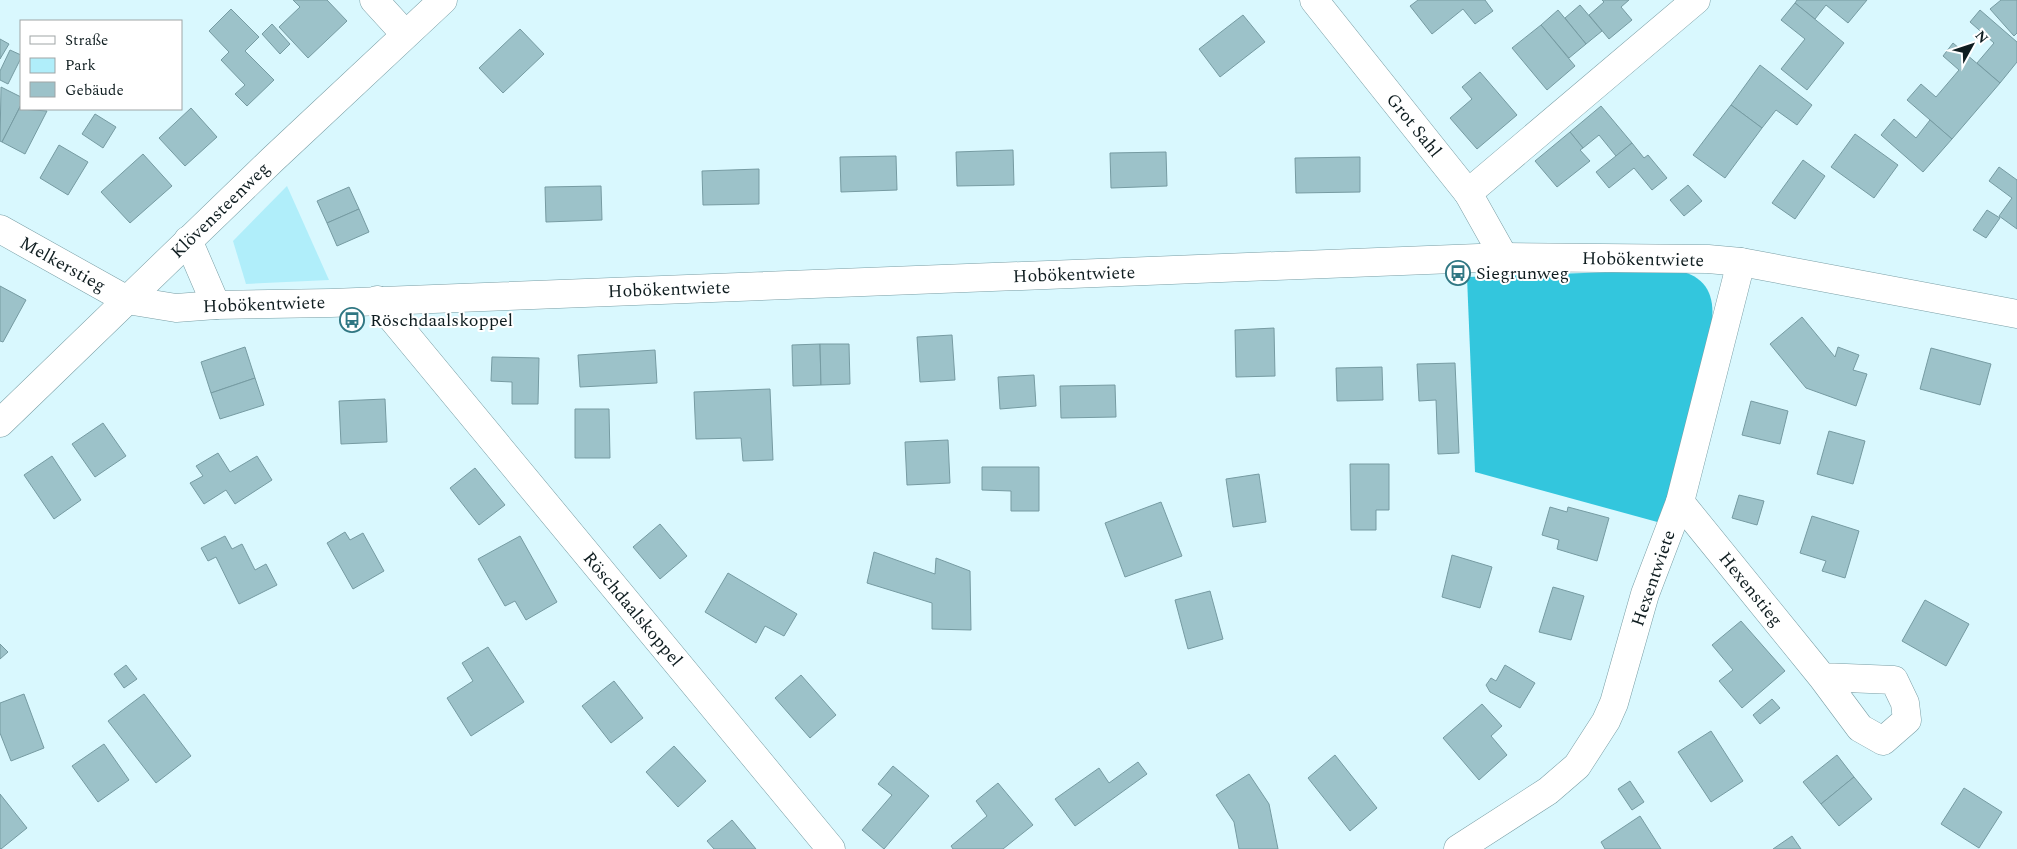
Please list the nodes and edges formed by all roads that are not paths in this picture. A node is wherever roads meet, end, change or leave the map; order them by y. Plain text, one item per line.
1 (374, 0) edge
2 (443, 0) edge
3 (1314, 0) edge
4 (1696, 0) edge
5 (405, 34) junction
6 (1468, 193) junction
7 (0, 229) edge
8 (188, 240) junction
9 (1504, 257) junction
10 (1741, 262) junction
11 (126, 300) junction
12 (377, 300) junction
13 (216, 305) junction
14 (2017, 314) edge
15 (0, 423) edge
16 (1680, 502) junction
17 (1822, 677) dead end
18 (1473, 845) edge
19 (831, 849) edge

1 - 5 street
2 - 5 street, Klövensteenweg
3 - 6 street, Grot Sahl
4 - 6 street
5 - 8 street, Klövensteenweg
6 - 9 street, Grot Sahl
7 - 11 street, Melkerstieg
8 - 11 street, Klövensteenweg
8 - 13 street
9 - 10 street, Hobökentwiete
9 - 12 street, Hobökentwiete
10 - 14 street, Hobökentwiete
10 - 16 street, Hexentwiete
11 - 13 street, Hobökentwiete
11 - 15 street, Klövensteenweg
12 - 13 street, Hobökentwiete
12 - 19 street, Röschdaalskoppel
16 - 17 street, Hexenstieg
16 - 18 street, Hexentwiete

